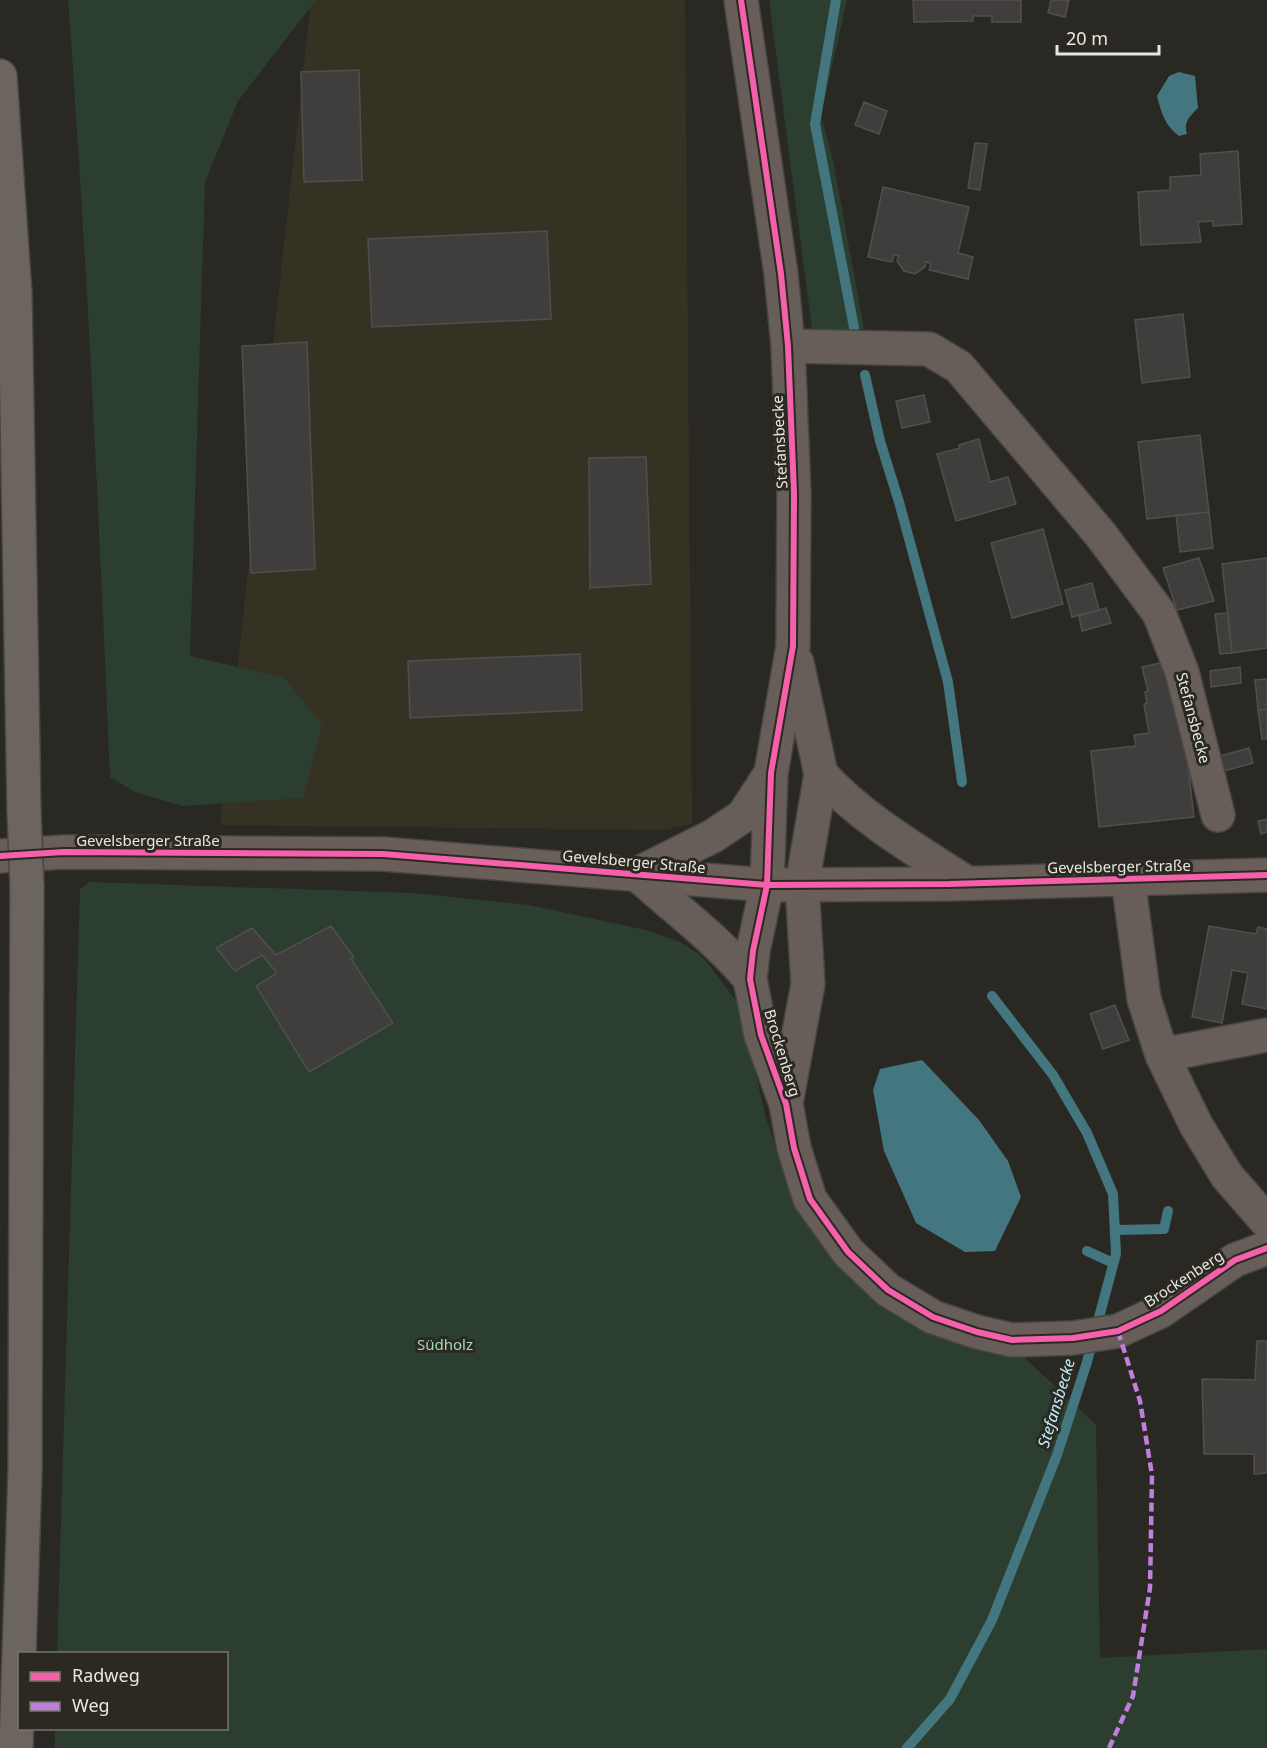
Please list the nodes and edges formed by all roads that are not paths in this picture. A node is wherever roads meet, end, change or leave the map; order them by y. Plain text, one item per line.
1 (741, 0) edge
2 (0, 75) edge
3 (788, 346) junction
4 (794, 646) junction
5 (771, 773) junction
6 (821, 774) junction
7 (1218, 815) dead end
8 (0, 856) edge
9 (637, 874) junction
10 (1267, 875) edge
11 (1128, 879) junction
12 (967, 883) junction
13 (767, 885) junction
14 (802, 885) junction
15 (750, 979) junction
16 (1267, 1035) edge
17 (1161, 1055) junction
18 (786, 1104) junction
19 (1267, 1222) edge
20 (1267, 1248) edge
21 (18, 1652) edge
22 (18, 1665) edge
23 (15, 1748) edge

1 - 3 street, Stefansbecke
2 - 21 highway, bridge
3 - 4 street, Stefansbecke
3 - 7 street, Stefansbecke
4 - 5 street, Stefansbecke
4 - 6 street, Stefansbecke
5 - 9 street, Stefansbecke
5 - 13 street, Stefansbecke
6 - 12 street
6 - 14 street, Stefansbecke
8 - 9 main road, Gevelsberger Straße
9 - 13 main road, Gevelsberger Straße
9 - 15 street
10 - 11 main road, Gevelsberger Straße
11 - 12 main road, Gevelsberger Straße
11 - 17 street
12 - 14 main road, Gevelsberger Straße
13 - 14 main road, Gevelsberger Straße
13 - 15 street, Brockenberg
14 - 18 street, Brockenberg
15 - 18 street, Brockenberg
16 - 17 street
17 - 19 street
18 - 20 street, Brockenberg
22 - 23 highway, bridge

